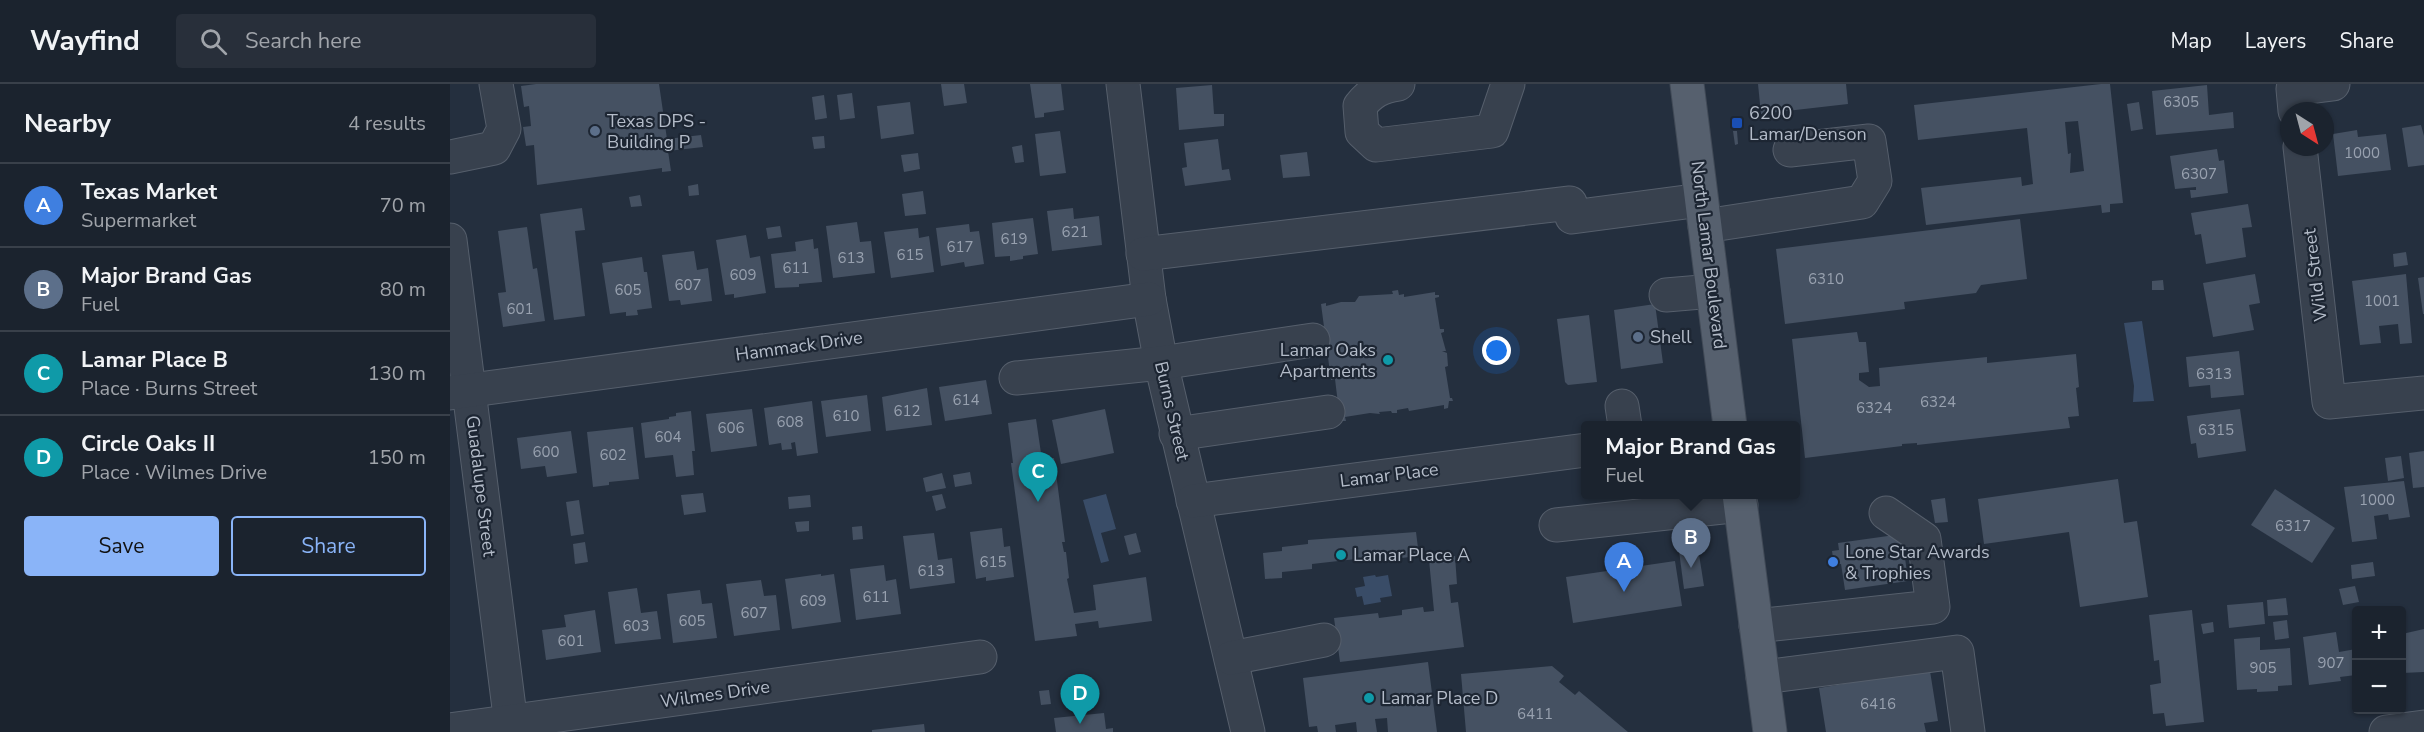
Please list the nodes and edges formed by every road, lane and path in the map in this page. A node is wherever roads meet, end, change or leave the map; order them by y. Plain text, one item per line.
1 (496, 84) edge
2 (1123, 84) edge
3 (1398, 84) edge
4 (1509, 84) edge
5 (1687, 84) edge
6 (2334, 84) edge
7 (2294, 100) edge
8 (1790, 150) dead end
9 (2301, 156) edge
10 (450, 157) edge
11 (1703, 213) junction
12 (450, 240) edge
13 (1143, 254) junction
14 (1713, 291) junction
15 (1666, 295) dead end
16 (1149, 299) junction
17 (1313, 340) dead end
18 (1161, 363) junction
19 (1016, 378) dead end
20 (460, 392) edge
21 (2424, 393) edge
22 (1328, 412) dead end
23 (1730, 421) edge
24 (1176, 434) junction
25 (1581, 451) edge
26 (1740, 500) edge
27 (1193, 501) junction
28 (1886, 513) dead end
29 (1556, 525) dead end
30 (1756, 626) junction
31 (1324, 640) dead end
32 (980, 657) dead end
33 (1231, 658) junction
34 (1763, 677) junction
35 (511, 727) edge
36 (2424, 727) edge
37 (450, 730) edge
38 (1248, 732) edge
39 (1770, 732) edge
40 (1968, 732) edge
41 (2386, 732) edge

1 - 10 street
2 - 13 street, Burns Street
3 - 4 street
5 - 11 main road, North Lamar Boulevard
6 - 7 street
8 - 11 street
9 - 21 street, Wild Street
11 - 13 street
11 - 14 main road, North Lamar Boulevard
12 - 20 street, Guadalupe Street
13 - 16 street, Burns Street
14 - 15 street
14 - 23 main road, North Lamar Boulevard
16 - 18 street, Burns Street
16 - 20 street, Hammack Drive
17 - 18 street
18 - 19 street
18 - 24 street, Burns Street
20 - 35 street, Guadalupe Street
22 - 24 street
24 - 27 street, Burns Street
25 - 27 street, Lamar Place
26 - 29 street
26 - 30 main road
27 - 33 street, Burns Street
28 - 30 street
30 - 34 main road
31 - 33 street
32 - 35 street, Wilmes Drive
33 - 38 street, Burns Street
34 - 39 main road
34 - 40 street
35 - 37 street, Wilmes Drive
36 - 41 street

